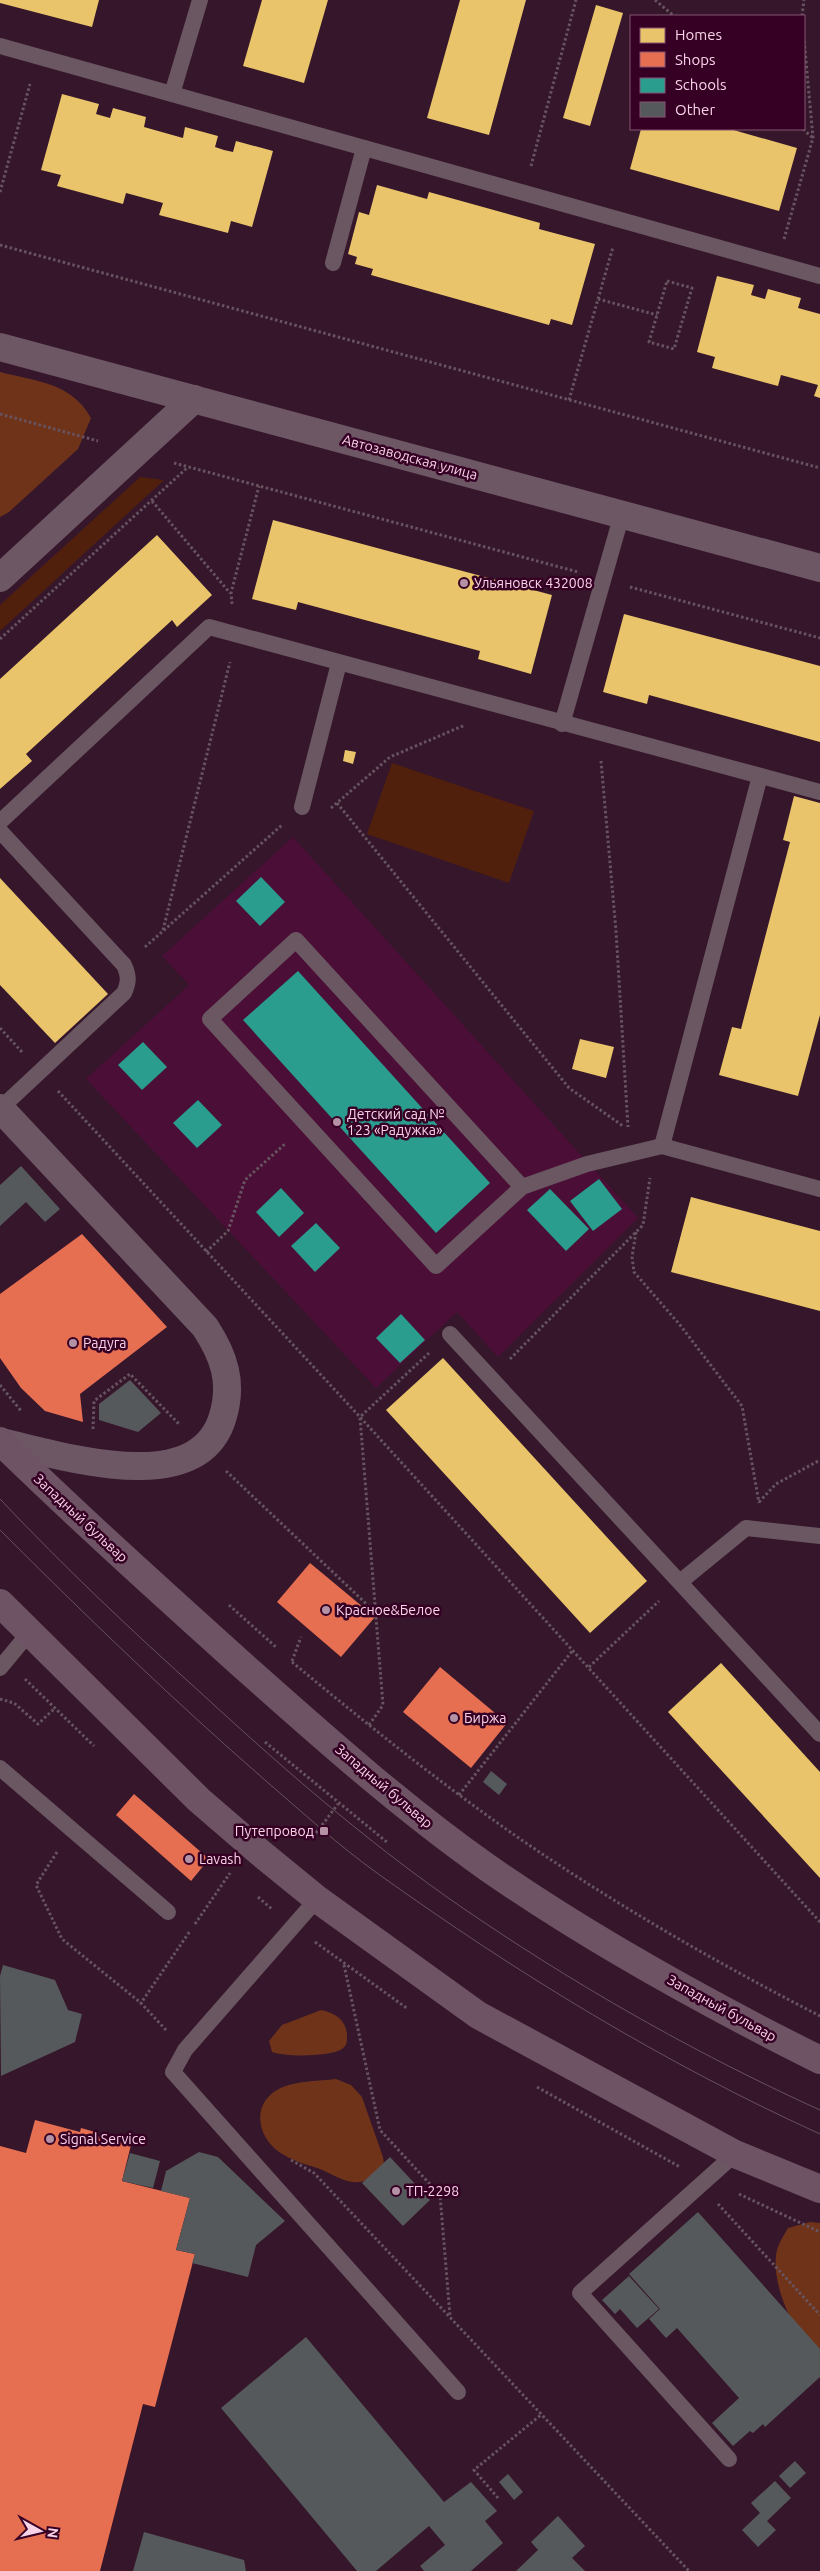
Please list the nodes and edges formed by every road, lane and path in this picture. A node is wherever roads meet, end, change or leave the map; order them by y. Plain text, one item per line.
1 (200, 0) edge
2 (576, 0) edge
3 (655, 0) edge
4 (804, 0) edge
5 (673, 15) edge
6 (802, 15) edge
7 (0, 46) edge
8 (805, 50) edge
9 (37, 57) junction
10 (172, 94) junction
11 (804, 130) edge
12 (813, 138) junction
13 (364, 148) junction
14 (0, 192) edge
15 (524, 192) junction
16 (620, 220) junction
17 (0, 245) edge
18 (333, 263) dead end
19 (777, 264) junction
20 (820, 276) edge
21 (598, 299) junction
22 (657, 315) junction
23 (0, 347) edge
24 (194, 399) junction
25 (569, 400) junction
26 (0, 414) edge
27 (138, 452) junction
28 (188, 466) junction
29 (820, 468) edge
30 (259, 486) junction
31 (152, 500) junction
32 (622, 514) junction
33 (820, 568) edge
34 (0, 578) edge
35 (603, 579) junction
36 (231, 593) junction
37 (237, 635) junction
38 (820, 638) edge
39 (0, 639) edge
40 (339, 663) junction
41 (505, 708) junction
42 (562, 724) junction
43 (598, 734) junction
44 (760, 776) junction
45 (820, 792) edge
46 (337, 804) junction
47 (302, 807) junction
48 (0, 822) edge
49 (0, 831) edge
50 (163, 930) junction
51 (124, 966) junction
52 (0, 1028) edge
53 (40, 1072) junction
54 (0, 1108) edge
55 (307, 1125) junction
56 (658, 1147) junction
57 (522, 1187) junction
58 (820, 1189) edge
59 (636, 1231) junction
60 (206, 1252) junction
61 (450, 1334) joint
62 (490, 1379) junction
63 (0, 1385) edge
64 (24, 1415) dead end
65 (360, 1417) junction
66 (93, 1432) dead end
67 (0, 1441) edge
68 (203, 1449) junction
69 (820, 1460) edge
70 (759, 1502) junction
71 (746, 1528) junction
72 (820, 1536) edge
73 (680, 1582) junction
74 (0, 1603) edge
75 (227, 1603) dead end
76 (376, 1613) junction
77 (29, 1633) junction
78 (301, 1637) dead end
79 (573, 1650) junction
80 (292, 1661) junction
81 (588, 1667) junction
82 (0, 1668) edge
83 (0, 1699) edge
84 (54, 1709) dead end
85 (369, 1725) junction
86 (820, 1734) edge
87 (265, 1742) dead end
88 (0, 1768) edge
89 (459, 1795) junction
90 (338, 1804) junction
91 (72, 1829) junction
92 (316, 1833) dead end
93 (388, 1843) dead end
94 (230, 1873) dead end
95 (317, 1899) junction
96 (168, 1912) dead end
97 (820, 1922) edge
98 (141, 2002) junction
99 (414, 2013) dead end
100 (820, 2016) edge
101 (184, 2050) junction
102 (820, 2060) edge
103 (529, 2083) dead end
104 (735, 2154) junction
105 (284, 2156) dead end
106 (703, 2182) junction
107 (820, 2189) edge
108 (820, 2232) edge
109 (820, 2315) edge
110 (450, 2316) junction
111 (458, 2392) dead end
112 (542, 2414) junction
113 (729, 2459) dead end
114 (498, 2498) dead end
115 (689, 2571) edge

1 - 10 lane
2 - 15 path
3 - 5 path
4 - 6 path
7 - 9 lane
8 - 12 path
9 - 10 lane
9 - 14 path
10 - 13 lane
11 - 12 path
12 - 19 path
13 - 15 lane
13 - 18 lane
15 - 16 lane
16 - 19 lane
16 - 21 path
17 - 25 path
19 - 20 lane
21 - 22 path
21 - 25 path
22 - 22 path
23 - 24 street, Автозаводская улица
24 - 27 street
24 - 32 street, Автозаводская улица
25 - 29 path
26 - 27 path
27 - 28 path
27 - 34 street
28 - 30 path
28 - 31 path
30 - 35 path
30 - 36 path
31 - 36 path
31 - 39 path
32 - 33 street, Автозаводская улица
32 - 35 lane
35 - 38 path
35 - 42 lane
36 - 37 path
37 - 40 lane
37 - 48 lane
37 - 50 path
40 - 41 lane
40 - 47 lane
41 - 42 lane
41 - 46 path
42 - 43 lane
43 - 44 lane
43 - 46 path
44 - 45 lane
44 - 56 lane
46 - 47 path
47 - 50 path
49 - 51 lane
50 - 51 path
51 - 53 lane
52 - 53 path
53 - 54 lane
53 - 60 path
54 - 68 street
55 - 57 lane
55 - 57 lane
55 - 60 path
56 - 57 lane
56 - 58 lane
56 - 59 path
59 - 62 path
59 - 70 path
60 - 65 path
61 - 62 lane
61 - 65 path
62 - 73 lane
63 - 64 path
65 - 76 path
65 - 79 path
66 - 68 path
67 - 68 street
67 - 102 main road, Западный бульвар
68 - 76 path
69 - 70 path
70 - 71 path
71 - 72 lane
71 - 73 lane
73 - 81 path
73 - 86 lane
74 - 77 main road
75 - 80 path
76 - 85 path
77 - 82 lane
77 - 95 main road
78 - 80 path
79 - 81 path
79 - 89 path
80 - 85 path
81 - 97 path
83 - 84 path
85 - 89 path
87 - 90 path
88 - 91 lane
89 - 100 path
90 - 92 path
90 - 93 path
91 - 96 lane
91 - 98 path
94 - 98 path
95 - 101 lane
95 - 104 main road
98 - 101 path
99 - 110 path
101 - 111 lane
103 - 106 path
104 - 106 lane
104 - 107 main road
105 - 110 path
106 - 108 path
106 - 109 path
106 - 113 lane
110 - 112 path
112 - 114 path
112 - 115 path

